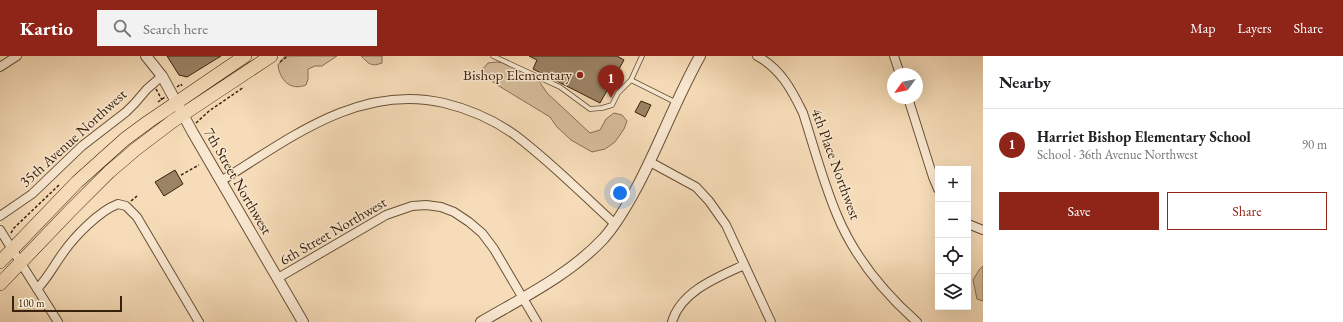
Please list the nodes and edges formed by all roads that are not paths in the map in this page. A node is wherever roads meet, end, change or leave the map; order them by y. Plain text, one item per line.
1 (17, 56) edge
2 (146, 56) edge
3 (245, 56) edge
4 (493, 56) edge
5 (642, 56) edge
6 (700, 56) edge
7 (757, 56) edge
8 (894, 56) edge
9 (274, 60) edge
10 (0, 67) edge
11 (898, 68) edge
12 (162, 76) junction
13 (631, 80) junction
14 (176, 102) junction
15 (677, 104) junction
16 (910, 104) edge
17 (183, 115) junction
18 (650, 162) junction
19 (221, 181) junction
20 (935, 182) edge
21 (0, 216) edge
22 (615, 224) junction
23 (971, 225) edge
24 (0, 230) edge
25 (983, 230) edge
26 (13, 249) junction
27 (0, 262) edge
28 (21, 263) junction
29 (744, 264) junction
30 (278, 278) junction
31 (0, 284) edge
32 (37, 289) junction
33 (522, 298) junction
34 (58, 322) edge
35 (199, 322) edge
36 (303, 322) edge
37 (481, 322) edge
38 (537, 322) edge
39 (672, 322) edge
40 (771, 322) edge
41 (917, 322) edge

1 - 10 street
2 - 12 street, 7th Street Northwest
3 - 14 main road
4 - 13 lane
5 - 13 lane
6 - 15 street
7 - 41 street, 4th Place Northwest
8 - 11 street
9 - 17 main road
12 - 14 street, 7th Street Northwest
12 - 21 street, 35th Avenue Northwest
13 - 15 lane
14 - 17 street, 7th Street Northwest
14 - 26 main road
15 - 18 street
16 - 20 street
17 - 19 street, 7th Street Northwest
17 - 28 main road
18 - 22 street
18 - 29 street
19 - 22 street
19 - 30 street, 7th Street Northwest
22 - 33 street
23 - 25 street
24 - 26 street
26 - 27 main road
26 - 28 street
28 - 31 main road
28 - 32 street
29 - 39 street
29 - 40 street
30 - 33 street, 6th Street Northwest
30 - 36 street, 7th Street Northwest
32 - 34 street
32 - 35 street
33 - 37 street
33 - 38 street, 6th Street Northwest

